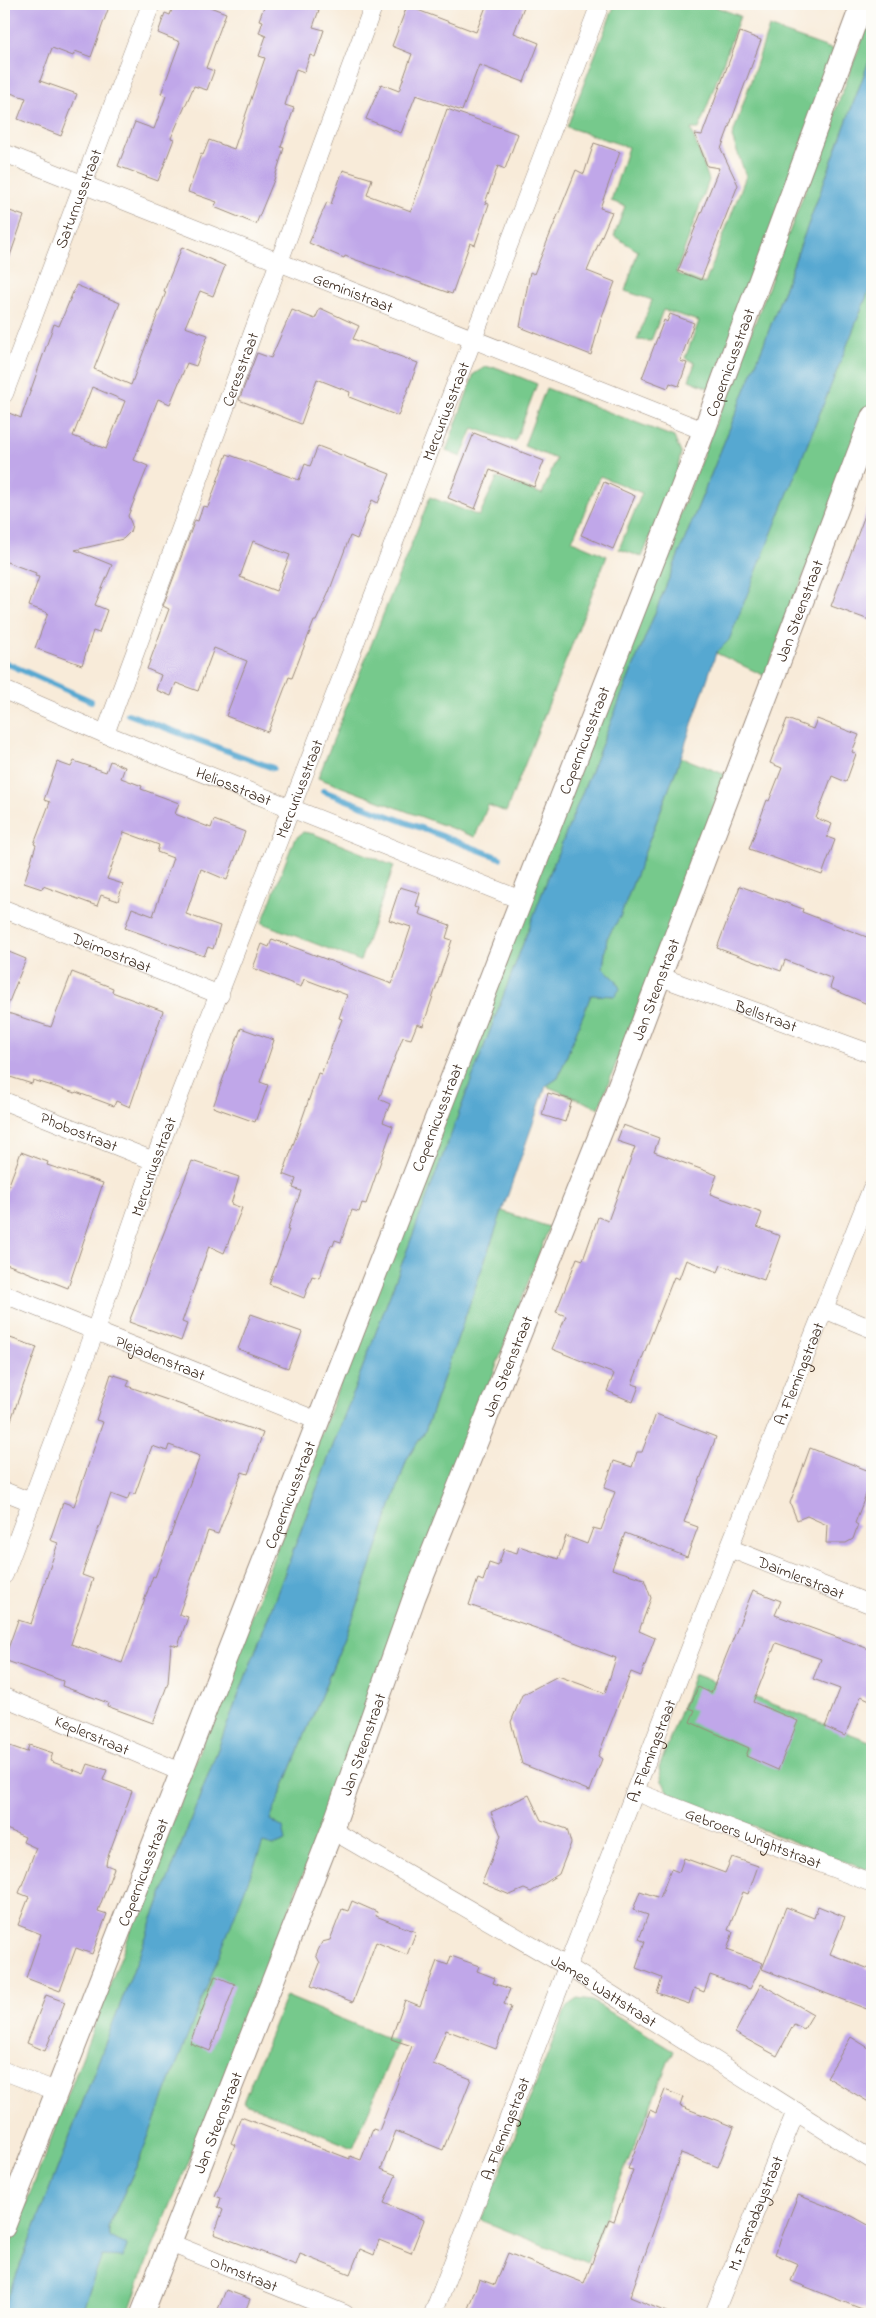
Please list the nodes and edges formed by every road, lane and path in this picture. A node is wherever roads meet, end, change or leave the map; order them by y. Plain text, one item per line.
1 (151, 4) edge
2 (374, 4) edge
3 (600, 4) edge
4 (862, 4) edge
5 (4, 153) edge
6 (83, 184) junction
7 (279, 262) junction
8 (473, 339) junction
9 (4, 394) edge
10 (872, 417) edge
11 (704, 431) junction
12 (4, 690) edge
13 (105, 734) junction
14 (292, 808) junction
15 (521, 900) junction
16 (4, 909) edge
17 (661, 977) junction
18 (220, 995) junction
19 (872, 1054) edge
20 (4, 1101) edge
21 (154, 1161) junction
22 (872, 1188) edge
23 (4, 1294) edge
24 (824, 1309) junction
25 (872, 1329) edge
26 (95, 1331) junction
27 (318, 1421) junction
28 (4, 1491) edge
29 (31, 1502) junction
30 (729, 1548) junction
31 (4, 1575) edge
32 (872, 1605) edge
33 (4, 1697) edge
34 (181, 1772) junction
35 (636, 1792) junction
36 (332, 1830) junction
37 (872, 1883) edge
38 (568, 1968) junction
39 (4, 2071) edge
40 (56, 2091) junction
41 (796, 2111) junction
42 (872, 2160) edge
43 (4, 2227) edge
44 (170, 2243) junction
45 (142, 2314) edge
46 (346, 2314) edge
47 (433, 2314) edge
48 (714, 2314) edge

1 - 6 street, Saturnusstraat
2 - 7 street, Ceresstraat
3 - 8 street, Mercuriusstraat
4 - 11 street, Copernicusstraat
5 - 6 street, Geministraat
6 - 7 street, Geministraat
6 - 9 street, Saturnusstraat
7 - 8 street, Geministraat
7 - 13 street, Ceresstraat
8 - 11 street, Geministraat
8 - 14 street, Mercuriusstraat
10 - 17 street, Jan Steenstraat
11 - 15 street, Copernicusstraat
12 - 13 street, Heliosstraat
13 - 14 street, Heliosstraat
14 - 15 street, Heliosstraat
14 - 18 street, Mercuriusstraat
15 - 27 street, Copernicusstraat
16 - 18 street, Deimostraat
17 - 19 street, Bellstraat
17 - 36 street, Jan Steenstraat
18 - 21 street, Mercuriusstraat
20 - 21 street, Phobostraat
21 - 26 street, Mercuriusstraat
22 - 24 street, A. Flemingstraat
23 - 26 street, Plejadenstraat
24 - 25 street
24 - 30 street, A. Flemingstraat
26 - 27 street, Plejadenstraat
26 - 29 street, Mercuriusstraat
27 - 34 street, Copernicusstraat
28 - 29 street
29 - 31 street, Mercuriusstraat
30 - 32 street, Daimlerstraat
30 - 35 street, A. Flemingstraat
33 - 34 street, Keplerstraat
34 - 40 street, Copernicusstraat
35 - 37 street, Gebroers Wrightstraat
35 - 38 street, A. Flemingstraat
36 - 38 street, James Wattstraat
36 - 44 street, Jan Steenstraat
38 - 41 street, James Wattstraat
38 - 47 street, A. Flemingstraat
39 - 40 street
40 - 43 street, Copernicusstraat
41 - 42 street, James Wattstraat
41 - 48 street, M. Farradaystraat
44 - 45 street, Jan Steenstraat
44 - 46 street, Ohmstraat

